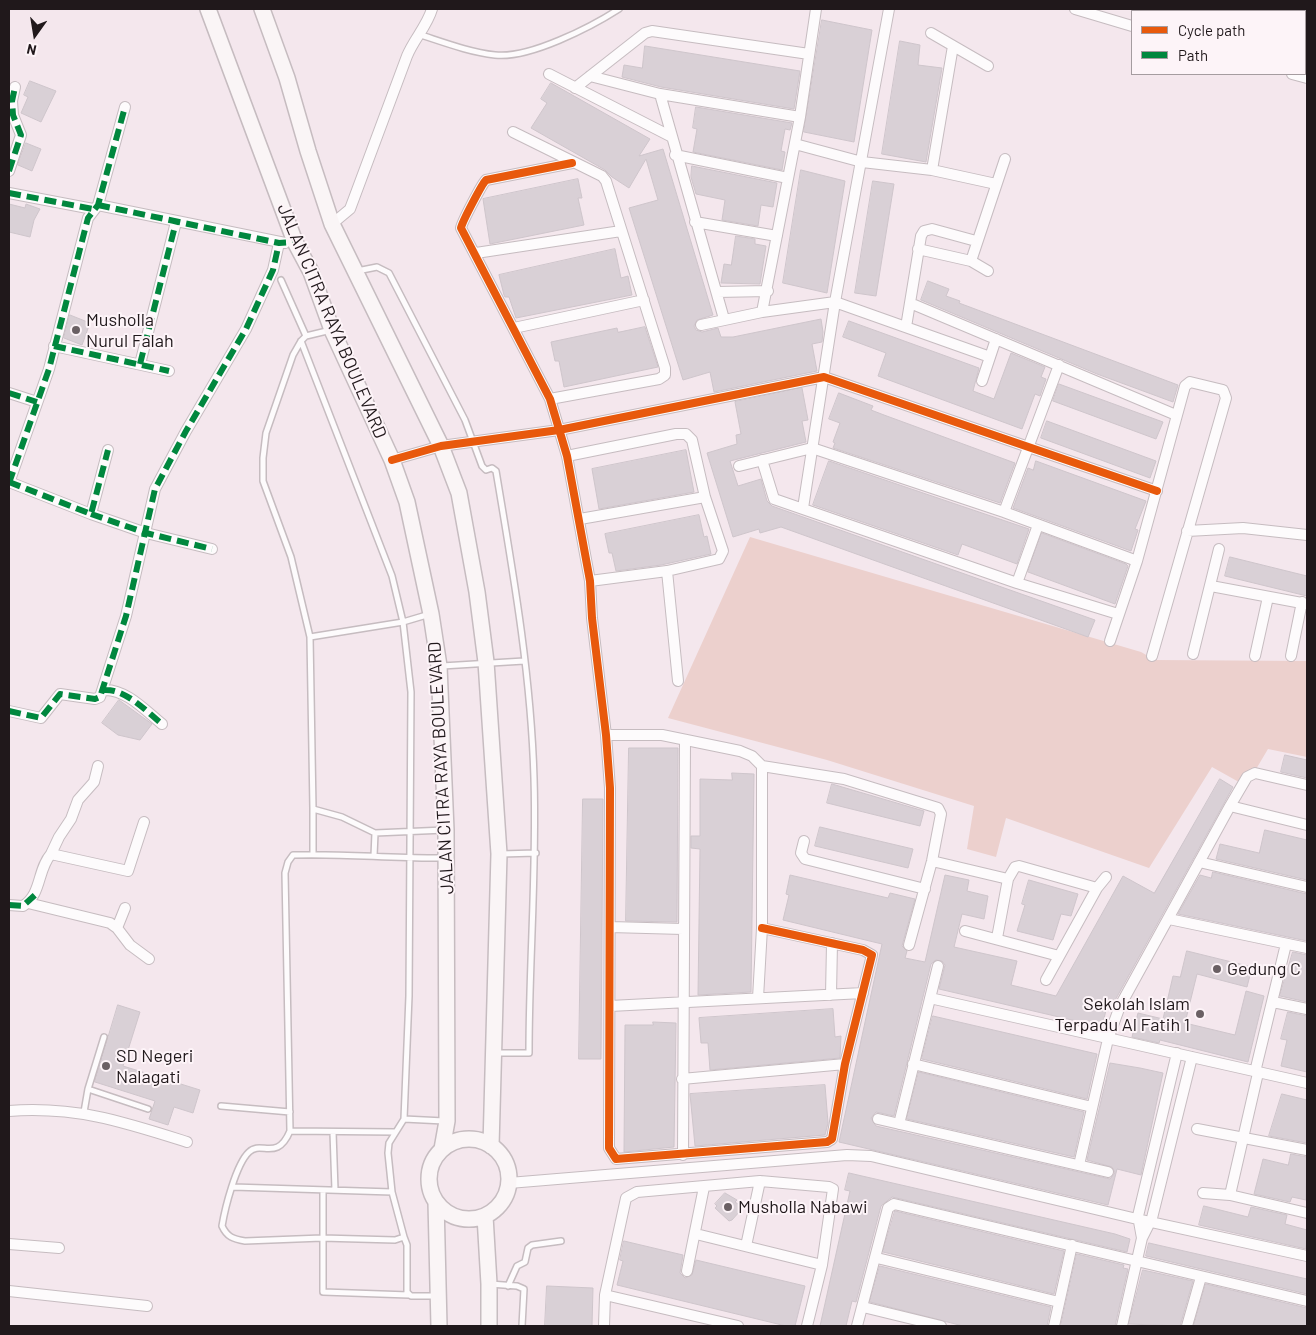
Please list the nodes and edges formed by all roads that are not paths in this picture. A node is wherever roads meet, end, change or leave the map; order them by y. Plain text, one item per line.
1 (208, 9) edge
2 (262, 9) edge
3 (432, 9) edge
4 (619, 9) edge
5 (816, 9) edge
6 (889, 9) edge
7 (1075, 9) edge
8 (1131, 26) edge
9 (931, 33) dead end
10 (417, 34) junction
11 (954, 46) junction
12 (809, 54) junction
13 (988, 66) dead end
14 (549, 74) dead end
15 (590, 76) junction
16 (15, 87) dead end
17 (575, 88) junction
18 (660, 94) junction
19 (125, 107) dead end
20 (800, 117) junction
21 (13, 126) edge
22 (513, 132) dead end
23 (670, 136) junction
24 (795, 144) junction
25 (676, 155) junction
26 (1005, 159) dead end
27 (862, 162) junction
28 (572, 163) junction
29 (932, 170) junction
30 (9, 171) edge
31 (788, 178) junction
32 (996, 184) junction
33 (9, 193) edge
34 (96, 207) junction
35 (176, 222) junction
36 (695, 222) junction
37 (332, 224) junction
38 (622, 231) junction
39 (777, 236) junction
40 (976, 241) junction
41 (295, 242) junction
42 (279, 243) junction
43 (918, 249) junction
44 (476, 253) junction
45 (970, 261) junction
46 (356, 271) junction
47 (988, 271) dead end
48 (282, 280) dead end
49 (768, 291) junction
50 (717, 292) junction
51 (644, 300) junction
52 (835, 302) junction
53 (910, 303) junction
54 (762, 312) junction
55 (724, 319) junction
56 (701, 324) dead end
57 (906, 327) junction
58 (514, 328) junction
59 (332, 330) junction
60 (306, 336) junction
61 (996, 339) junction
62 (301, 341) junction
63 (54, 346) junction
64 (990, 357) junction
65 (140, 364) junction
66 (1059, 365) junction
67 (168, 371) dead end
68 (824, 377) junction
69 (982, 381) dead end
70 (9, 393) edge
71 (550, 399) junction
72 (37, 402) junction
73 (1176, 415) junction
74 (559, 430) junction
75 (473, 441) junction
76 (442, 446) junction
77 (812, 448) junction
78 (1027, 448) junction
79 (108, 450) dead end
80 (567, 456) junction
81 (392, 460) junction
82 (762, 460) junction
83 (739, 466) dead end
84 (9, 478) edge
85 (1157, 491) junction
86 (705, 497) junction
87 (804, 508) junction
88 (1004, 512) junction
89 (91, 514) junction
90 (580, 519) junction
91 (1038, 525) junction
92 (146, 532) junction
93 (1188, 532) junction
94 (1307, 535) edge
95 (212, 549) dead end
96 (1219, 549) dead end
97 (1137, 561) junction
98 (667, 571) junction
99 (590, 581) junction
100 (1017, 583) junction
101 (1211, 586) junction
102 (1268, 597) junction
103 (1305, 603) edge
104 (431, 614) junction
105 (1118, 614) junction
106 (403, 622) junction
107 (310, 637) junction
108 (1110, 641) dead end
109 (1193, 654) dead end
110 (1152, 656) dead end
111 (1255, 656) dead end
112 (1291, 656) dead end
113 (524, 661) junction
114 (486, 662) junction
115 (439, 666) junction
116 (678, 681) dead end
117 (103, 690) junction
118 (9, 711) edge
119 (162, 724) dead end
120 (606, 735) junction
121 (685, 740) junction
122 (98, 766) dead end
123 (762, 766) junction
124 (1307, 785) edge
125 (1230, 806) junction
126 (313, 809) junction
127 (144, 822) dead end
128 (1307, 825) edge
129 (446, 830) junction
130 (410, 832) junction
131 (375, 833) junction
132 (804, 841) dead end
133 (536, 853) junction
134 (51, 854) junction
135 (499, 854) junction
136 (313, 855) junction
137 (374, 856) junction
138 (410, 858) junction
139 (445, 858) junction
140 (932, 861) junction
141 (1199, 862) junction
142 (1106, 877) dead end
143 (1008, 879) junction
144 (1307, 887) edge
145 (925, 888) junction
146 (1096, 888) junction
147 (28, 903) junction
148 (9, 905) edge
149 (125, 908) dead end
150 (1169, 919) junction
151 (610, 927) junction
152 (117, 928) junction
153 (762, 928) junction
154 (683, 929) junction
155 (965, 932) dead end
156 (997, 938) junction
157 (832, 943) junction
158 (1286, 944) junction
159 (909, 945) dead end
160 (1307, 948) edge
161 (1059, 956) junction
162 (149, 959) dead end
163 (938, 966) dead end
164 (1046, 980) dead end
165 (863, 993) junction
166 (831, 994) junction
167 (758, 998) junction
168 (930, 998) junction
169 (683, 1002) junction
170 (1273, 1002) junction
171 (610, 1006) junction
172 (1307, 1009) edge
173 (104, 1037) dead end
174 (1108, 1039) junction
175 (492, 1053) junction
176 (1177, 1054) junction
177 (1192, 1057) junction
178 (845, 1064) junction
179 (913, 1064) junction
180 (1256, 1072) junction
181 (682, 1079) junction
182 (1307, 1083) edge
183 (88, 1090) junction
184 (221, 1106) dead end
185 (1092, 1107) junction
186 (148, 1108) dead end
187 (9, 1111) edge
188 (84, 1112) junction
189 (290, 1112) junction
190 (404, 1119) junction
191 (878, 1119) dead end
192 (447, 1121) junction
193 (900, 1124) junction
194 (1197, 1129) dead end
195 (290, 1131) junction
196 (333, 1132) junction
197 (395, 1132) junction
198 (1243, 1136) junction
199 (186, 1142) dead end
200 (491, 1146) junction
201 (442, 1149) junction
202 (1307, 1150) edge
203 (682, 1154) junction
204 (1079, 1165) junction
205 (1108, 1172) dead end
206 (1147, 1179) junction
207 (760, 1181) junction
208 (1160, 1182) junction
209 (509, 1183) junction
210 (233, 1187) junction
211 (704, 1187) junction
212 (323, 1190) junction
213 (334, 1190) junction
214 (392, 1192) junction
215 (1202, 1193) dead end
216 (1230, 1196) junction
217 (436, 1202) junction
218 (1307, 1213) edge
219 (485, 1216) junction
220 (1137, 1219) junction
221 (1151, 1222) junction
222 (696, 1234) junction
223 (404, 1237) junction
224 (322, 1238) junction
225 (1142, 1238) junction
226 (561, 1241) dead end
227 (9, 1244) edge
228 (1072, 1245) junction
229 (746, 1246) junction
230 (59, 1248) dead end
231 (1307, 1256) edge
232 (877, 1258) junction
233 (1136, 1261) junction
234 (822, 1265) junction
235 (687, 1271) dead end
236 (1201, 1277) junction
237 (489, 1284) junction
238 (508, 1286) junction
239 (9, 1291) edge
240 (409, 1295) junction
241 (440, 1295) junction
242 (605, 1295) junction
243 (1307, 1301) edge
244 (1059, 1302) junction
245 (148, 1306) dead end
246 (862, 1307) junction
247 (439, 1326) edge
248 (489, 1326) edge
249 (522, 1326) edge
250 (604, 1326) edge
251 (738, 1326) edge
252 (808, 1326) edge
253 (858, 1326) edge
254 (942, 1326) edge
255 (1054, 1326) edge
256 (1122, 1326) edge
257 (1187, 1326) edge

1 - 41 main road, JALAN CITRA RAYA BOULEVARD
2 - 37 main road
3 - 10 street
4 - 10 lane
5 - 12 street
6 - 27 street
7 - 8 street
9 - 11 street
10 - 37 street
11 - 13 street
11 - 29 street
12 - 15 street
12 - 20 street
14 - 17 street
15 - 17 street
15 - 18 street
16 - 21 street
17 - 23 street
18 - 20 street
18 - 23 street
19 - 34 street
20 - 24 street
21 - 30 street
22 - 28 street
23 - 25 street
24 - 27 street
24 - 31 street
25 - 31 street
25 - 36 street
26 - 32 street
27 - 29 street
27 - 52 street
28 - 38 street
28 - 44 street
29 - 32 street
31 - 39 street
32 - 40 street
33 - 34 street
34 - 35 street
34 - 63 street
35 - 42 street
35 - 65 street
36 - 39 street
36 - 50 street
37 - 46 main road
38 - 44 street
38 - 51 street
39 - 49 street
40 - 43 street
40 - 45 street
41 - 42 street
41 - 59 main road, JALAN CITRA RAYA BOULEVARD
42 - 92 street
43 - 45 street
43 - 53 street
44 - 58 street
45 - 47 street
46 - 75 lane
46 - 76 main road
48 - 60 lane
49 - 50 street
49 - 54 street
50 - 55 street
51 - 58 street
51 - 71 street
52 - 54 street
52 - 57 street
52 - 68 street
53 - 57 street
53 - 61 street
54 - 55 street
55 - 56 street
57 - 64 street
58 - 71 street
59 - 60 lane
59 - 81 main road, JALAN CITRA RAYA BOULEVARD
60 - 62 lane
61 - 64 street
61 - 66 street
62 - 106 lane
62 - 107 lane
63 - 65 street
63 - 72 street
64 - 69 street
65 - 67 street
66 - 73 street
66 - 78 street
68 - 74 street
68 - 77 street
68 - 78 street
70 - 72 street
71 - 74 street
72 - 84 street
73 - 85 street
73 - 93 street
74 - 75 street
74 - 80 street
75 - 76 street
75 - 113 lane
76 - 81 street
76 - 114 main road
77 - 82 street
77 - 87 street
77 - 88 street
78 - 85 street
78 - 88 street
79 - 89 street
80 - 86 street
80 - 90 street
81 - 104 main road, JALAN CITRA RAYA BOULEVARD
82 - 83 street
82 - 87 street
84 - 89 street
85 - 97 street
86 - 90 street
86 - 98 street
87 - 100 street
88 - 91 street
89 - 92 street
90 - 99 street
91 - 97 street
91 - 100 street
92 - 95 street
92 - 117 street
93 - 94 street
93 - 110 street
96 - 101 street
97 - 105 street
98 - 99 street
98 - 116 street
99 - 120 street
100 - 105 street
101 - 102 street
101 - 109 street
102 - 103 street
102 - 111 street
103 - 112 street
104 - 106 lane
104 - 115 main road, JALAN CITRA RAYA BOULEVARD
105 - 108 street
106 - 107 lane
106 - 130 lane
107 - 126 lane
113 - 114 lane
113 - 133 lane
114 - 115 lane
114 - 135 main road
115 - 129 main road, JALAN CITRA RAYA BOULEVARD
117 - 118 street
117 - 119 street
120 - 121 street
120 - 151 street
121 - 123 street
121 - 154 street
122 - 134 street
123 - 140 street
123 - 153 street
124 - 125 street
125 - 128 street
125 - 141 street
126 - 131 lane
126 - 136 lane
127 - 134 street
129 - 130 lane
129 - 139 main road, JALAN CITRA RAYA BOULEVARD
130 - 131 lane
130 - 138 lane
131 - 137 lane
132 - 145 street
133 - 135 lane
133 - 175 lane
134 - 147 street
135 - 175 main road
136 - 137 lane
136 - 189 lane
137 - 138 lane
138 - 139 lane
138 - 190 lane
139 - 192 main road, JALAN CITRA RAYA BOULEVARD
140 - 143 street
140 - 145 street
141 - 144 street
141 - 150 street
142 - 146 street
143 - 146 street
143 - 156 street
145 - 159 street
146 - 161 street
147 - 148 street
147 - 152 street
149 - 152 street
150 - 158 street
150 - 174 street
151 - 154 street
151 - 171 street
152 - 162 street
153 - 157 street
153 - 167 street
154 - 169 street
155 - 156 street
156 - 161 street
157 - 165 street
157 - 166 street
158 - 160 street
158 - 170 street
161 - 164 street
163 - 168 street
165 - 166 street
165 - 178 street
166 - 167 street
167 - 169 street
168 - 174 street
168 - 179 street
169 - 171 street
169 - 181 street
170 - 172 street
170 - 180 street
171 - 203 street
173 - 183 lane
174 - 176 street
174 - 185 street
175 - 200 main road
176 - 177 street
176 - 206 street
177 - 180 street
177 - 208 street
178 - 181 street
178 - 203 street
179 - 185 street
179 - 193 street
180 - 182 street
180 - 198 street
181 - 203 street
183 - 186 lane
183 - 188 lane
184 - 189 lane
185 - 204 street
187 - 188 street
188 - 199 street
189 - 195 lane
190 - 192 lane
190 - 197 lane
191 - 193 street
192 - 201 main road, JALAN CITRA RAYA BOULEVARD
193 - 204 street
194 - 198 street
195 - 196 lane
195 - 210 lane
196 - 197 lane
196 - 213 lane
197 - 214 lane
198 - 202 street
198 - 216 street
200 - 201 main road
200 - 209 main road
201 - 217 main road
204 - 205 street
206 - 208 street
206 - 220 street
207 - 211 street
207 - 229 street
207 - 234 street
208 - 221 street
209 - 219 main road
209 - 220 street
210 - 212 lane
210 - 224 lane
211 - 222 street
211 - 242 street
212 - 213 lane
212 - 224 lane
213 - 214 lane
214 - 223 lane
215 - 216 street
216 - 218 street
217 - 219 main road
217 - 241 main road
219 - 237 main road
220 - 221 street
220 - 225 street
221 - 225 street
221 - 231 street
222 - 229 street
222 - 235 street
223 - 224 lane
223 - 240 lane
224 - 240 lane
225 - 233 street
226 - 238 lane
227 - 230 street
228 - 232 street
228 - 233 street
228 - 244 street
229 - 234 street
232 - 244 street
232 - 246 street
233 - 236 street
233 - 256 street
234 - 252 street
236 - 243 street
236 - 257 street
237 - 238 lane
237 - 248 main road
238 - 249 lane
239 - 245 street
240 - 241 lane
241 - 247 main road
242 - 250 street
242 - 251 street
244 - 255 street
246 - 253 street
246 - 254 street

